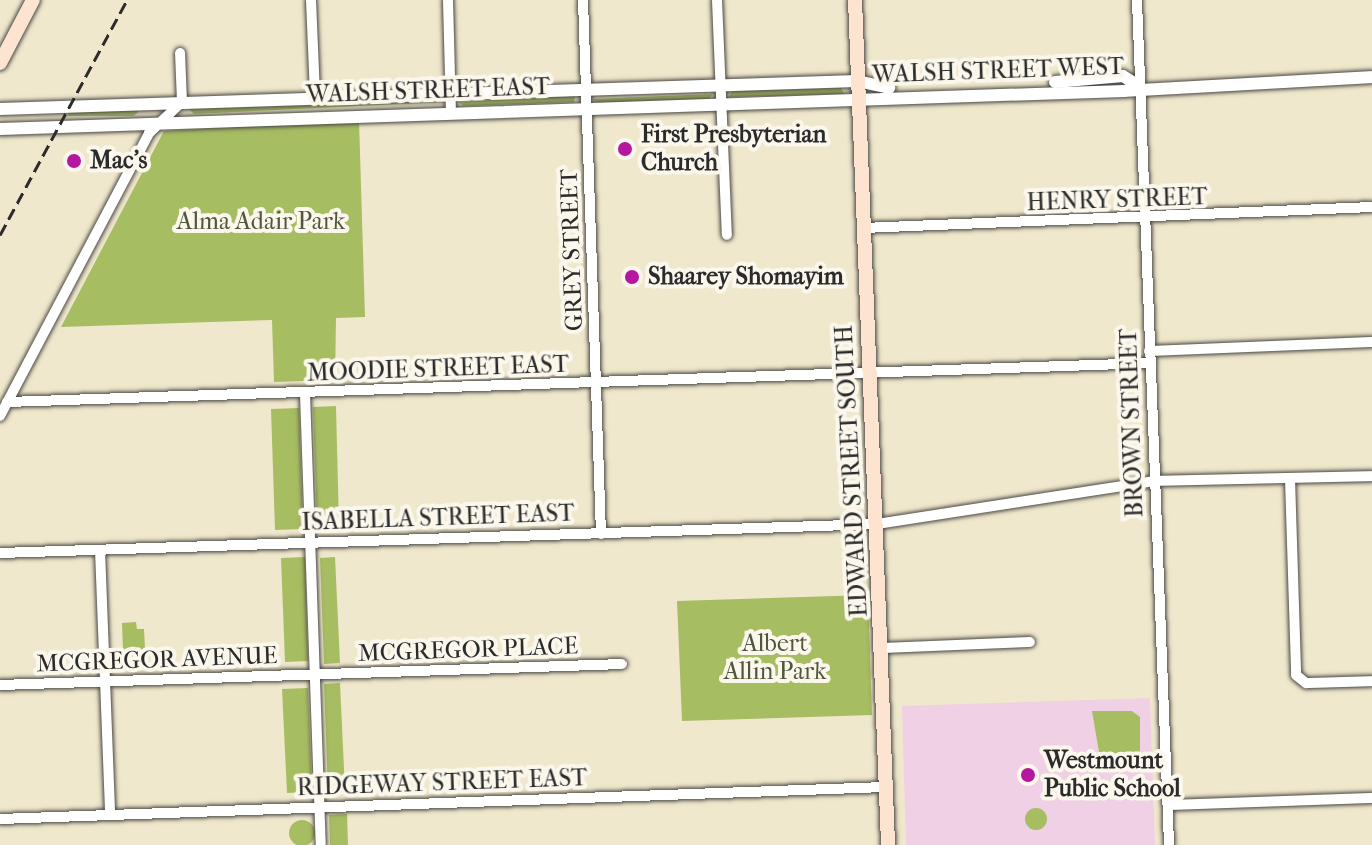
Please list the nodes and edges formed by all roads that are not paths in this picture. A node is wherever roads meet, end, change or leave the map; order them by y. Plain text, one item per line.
1 (33, 0) edge
2 (311, 0) edge
3 (448, 0) edge
4 (583, 0) edge
5 (717, 0) edge
6 (855, 0) edge
7 (1137, 0) edge
8 (180, 53) dead end
9 (0, 63) edge
10 (1372, 77) edge
11 (857, 81) junction
12 (720, 86) junction
13 (1140, 87) junction
14 (585, 90) junction
15 (450, 94) junction
16 (315, 97) junction
17 (858, 97) junction
18 (182, 102) junction
19 (720, 104) junction
20 (0, 109) edge
21 (586, 109) junction
22 (451, 113) junction
23 (155, 123) junction
24 (0, 129) edge
25 (1372, 207) edge
26 (1144, 220) junction
27 (863, 228) junction
28 (727, 235) dead end
29 (1372, 342) edge
30 (1149, 351) junction
31 (1150, 363) junction
32 (870, 374) junction
33 (596, 384) junction
34 (305, 394) junction
35 (7, 402) junction
36 (0, 416) edge
37 (1372, 476) edge
38 (1290, 479) junction
39 (1155, 481) junction
40 (877, 524) junction
41 (601, 534) junction
42 (310, 542) junction
43 (100, 550) junction
44 (0, 553) edge
45 (1030, 642) dead end
46 (882, 648) junction
47 (622, 664) dead end
48 (315, 675) junction
49 (104, 681) junction
50 (1372, 681) edge
51 (0, 685) edge
52 (886, 787) junction
53 (1372, 798) edge
54 (1168, 805) junction
55 (319, 808) junction
56 (110, 815) junction
57 (0, 819) edge
58 (321, 845) edge
59 (888, 845) edge
60 (1169, 845) edge

1 - 9 main road
2 - 16 street
3 - 15 street
4 - 14 street, GREY STREET
5 - 12 street
6 - 11 main road, EDWARD STREET SOUTH
7 - 13 street, BROWN STREET
8 - 18 street
10 - 13 street, WALSH STREET WEST
11 - 12 street, WALSH STREET EAST
11 - 13 street, WALSH STREET WEST
11 - 17 main road, EDWARD STREET SOUTH
12 - 14 street, WALSH STREET EAST
12 - 19 street
13 - 17 street, WALSH STREET WEST
13 - 26 street, BROWN STREET
14 - 15 street, WALSH STREET EAST
14 - 21 street, GREY STREET
15 - 16 street, WALSH STREET EAST
15 - 22 street
16 - 18 street, WALSH STREET EAST
17 - 19 street, WALSH STREET EAST
17 - 27 main road, EDWARD STREET SOUTH
18 - 20 street, WALSH STREET EAST
18 - 23 street
19 - 21 street, WALSH STREET EAST
19 - 28 street
21 - 22 street, WALSH STREET EAST
21 - 33 street, GREY STREET
22 - 23 street, WALSH STREET EAST
23 - 24 street, WALSH STREET EAST
23 - 35 street
25 - 26 street, HENRY STREET
26 - 27 street, HENRY STREET
26 - 30 street, BROWN STREET
27 - 32 main road, EDWARD STREET SOUTH
29 - 30 street
30 - 31 street, BROWN STREET
31 - 32 street, MOODIE STREET EAST
31 - 39 street, BROWN STREET
32 - 33 street, MOODIE STREET EAST
32 - 40 main road, EDWARD STREET SOUTH
33 - 34 street, MOODIE STREET EAST
33 - 41 street, GREY STREET
34 - 35 street, MOODIE STREET EAST
34 - 42 street
35 - 36 street
37 - 38 street, ISABELLA STREET EAST
38 - 39 street, ISABELLA STREET EAST
38 - 50 street
39 - 40 street, ISABELLA STREET EAST
39 - 54 street, BROWN STREET
40 - 41 street, ISABELLA STREET EAST
40 - 46 main road, EDWARD STREET SOUTH
41 - 42 street, ISABELLA STREET EAST
42 - 43 street, ISABELLA STREET EAST
42 - 48 street
43 - 44 street, ISABELLA STREET EAST
43 - 49 street
45 - 46 street
46 - 52 main road, EDWARD STREET SOUTH
47 - 48 street, MCGREGOR PLACE
48 - 49 street, MCGREGOR AVENUE
48 - 55 street
49 - 51 street, MCGREGOR AVENUE
49 - 56 street
52 - 55 street, RIDGEWAY STREET EAST
52 - 59 main road, EDWARD STREET SOUTH
53 - 54 street
54 - 60 street, BROWN STREET
55 - 56 street, RIDGEWAY STREET EAST
55 - 58 street
56 - 57 street, RIDGEWAY STREET EAST

